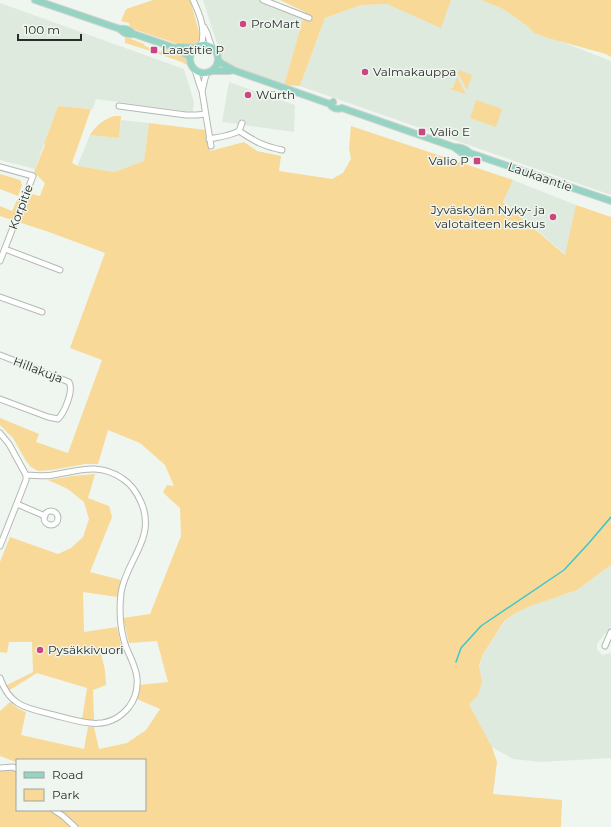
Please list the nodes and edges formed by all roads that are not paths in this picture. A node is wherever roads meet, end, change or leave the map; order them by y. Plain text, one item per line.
1 (35, 0) edge
2 (195, 0) edge
3 (263, 0) edge
4 (309, 18) dead end
5 (202, 25) junction
6 (198, 47) junction
7 (175, 48) junction
8 (212, 48) junction
9 (190, 58) junction
10 (218, 60) junction
11 (195, 70) junction
12 (233, 70) junction
13 (210, 72) junction
14 (202, 91) junction
15 (119, 106) dead end
16 (205, 114) junction
17 (242, 123) dead end
18 (240, 131) junction
19 (209, 139) junction
20 (211, 146) dead end
21 (282, 150) dead end
22 (0, 167) edge
23 (611, 201) edge
24 (5, 249) junction
25 (0, 261) edge
26 (60, 270) dead end
27 (0, 297) edge
28 (42, 312) dead end
29 (0, 355) edge
30 (0, 399) edge
31 (0, 433) edge
32 (26, 475) junction
33 (17, 504) junction
34 (44, 516) dead end
35 (0, 546) edge
36 (611, 632) edge
37 (605, 646) dead end
38 (0, 678) edge
39 (0, 768) edge
40 (16, 768) edge
41 (56, 811) edge
42 (75, 827) edge

1 - 7 main road
2 - 5 street
3 - 4 street
5 - 6 street
5 - 8 street
6 - 7 main road
6 - 8 main road
6 - 9 main road
7 - 9 main road
8 - 10 main road
9 - 11 main road
10 - 12 main road, Laukaantie
10 - 13 main road
11 - 13 main road
11 - 14 street
12 - 13 main road, Laukaantie
12 - 23 main road, Laukaantie
13 - 14 street
14 - 16 street
15 - 16 street
16 - 19 street
17 - 18 street
18 - 19 street
18 - 21 street
19 - 20 street
22 - 24 street, Korpitie
24 - 25 street, Korpitie
24 - 26 street
27 - 28 street
29 - 30 street, Hillakuja
31 - 32 street
32 - 33 street
32 - 38 street
33 - 34 street
33 - 35 street
36 - 37 street
39 - 40 street
41 - 42 street

